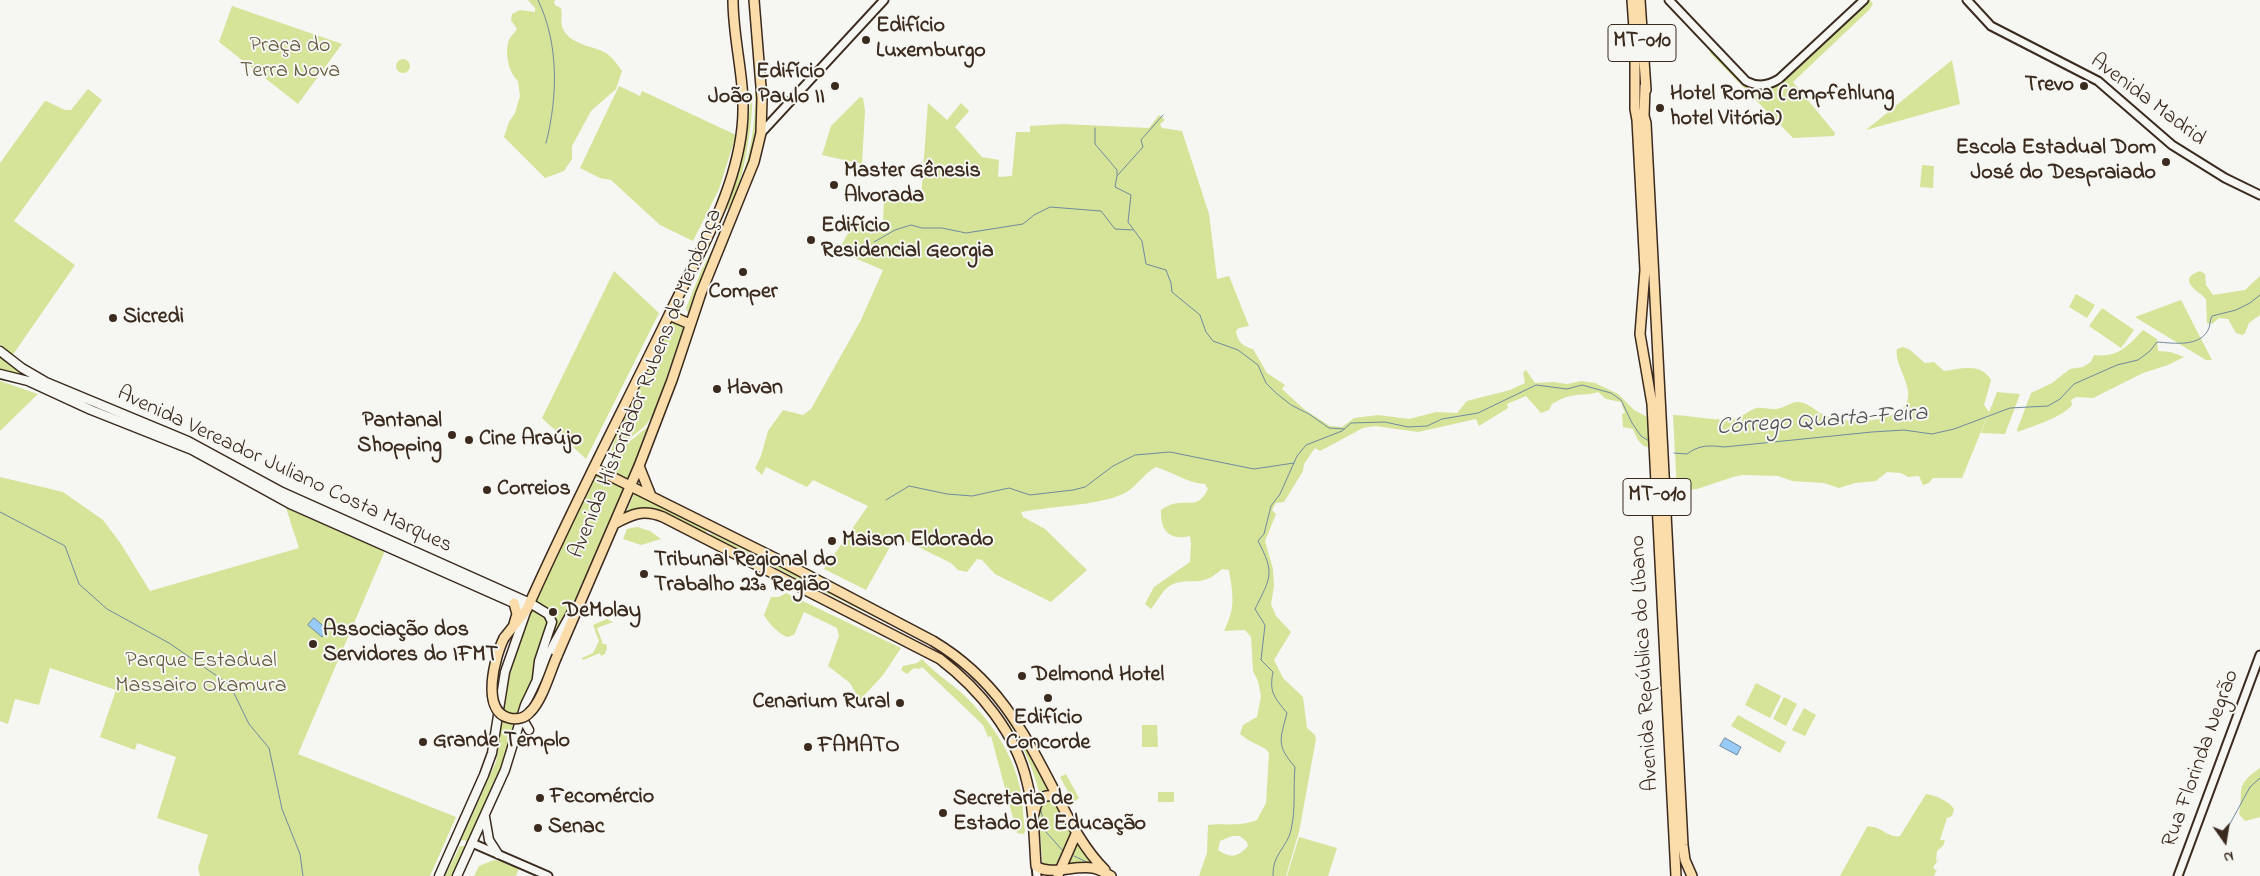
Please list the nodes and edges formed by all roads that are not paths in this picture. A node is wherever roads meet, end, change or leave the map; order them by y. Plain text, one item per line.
1 (733, 0) edge
2 (754, 0) edge
3 (884, 0) edge
4 (1669, 0) edge
5 (1864, 0) edge
6 (1966, 0) edge
7 (1638, 1) edge
8 (1642, 121) junction
9 (761, 133) junction
10 (2260, 195) edge
11 (730, 222) junction
12 (711, 228) junction
13 (669, 315) junction
14 (690, 324) junction
15 (1656, 331) junction
16 (1640, 334) junction
17 (0, 350) edge
18 (1659, 358) junction
19 (1644, 361) junction
20 (0, 374) edge
21 (639, 466) junction
22 (594, 468) junction
23 (631, 486) junction
24 (651, 496) junction
25 (613, 524) junction
26 (711, 525) junction
27 (705, 538) junction
28 (584, 591) junction
29 (514, 603) junction
30 (529, 606) junction
31 (582, 610) dead end
32 (514, 624) junction
33 (2260, 655) edge
34 (557, 656) junction
35 (537, 678) junction
36 (521, 716) junction
37 (529, 730) dead end
38 (1062, 804) junction
39 (484, 816) junction
40 (1033, 821) junction
41 (1076, 834) junction
42 (472, 843) junction
43 (453, 846) junction
44 (498, 854) junction
45 (1036, 866) junction
46 (439, 876) edge
47 (457, 876) edge
48 (548, 876) edge
49 (1036, 876) edge
50 (1058, 876) edge
51 (1111, 876) edge
52 (1676, 876) edge
53 (1692, 876) edge
54 (2178, 876) edge

1 - 12 main road, Avenida Historiador Rubens de Mendonça
2 - 9 main road, Avenida Historiador Rubens de Mendonça
3 - 9 street
4 - 5 street
6 - 10 street, Avenida Madrid
7 - 8 main road, Avenida República do Líbano / MT-010
7 - 8 main road, Avenida República do Líbano / MT-010
8 - 15 main road, Avenida República do Líbano / MT-010
8 - 16 main road, Avenida República do Líbano / MT-010
9 - 11 main road, Avenida Historiador Rubens de Mendonça
11 - 12 main road
11 - 14 main road, Avenida Historiador Rubens de Mendonça
12 - 13 main road, Avenida Historiador Rubens de Mendonça
13 - 14 main road
13 - 22 main road, Avenida Historiador Rubens de Mendonça
14 - 21 main road, Avenida Historiador Rubens de Mendonça
15 - 16 main road
15 - 18 main road, Avenida República do Líbano / MT-010
16 - 19 main road, Avenida República do Líbano / MT-010
17 - 30 main road, Avenida Vereador Juliano Costa Marques
18 - 19 main road
18 - 53 main road, Avenida República do Líbano / MT-010
19 - 52 main road, Avenida República do Líbano / MT-010
20 - 29 main road, Avenida Vereador Juliano Costa Marques
21 - 23 main road, Avenida Historiador Rubens de Mendonça
21 - 24 main road
22 - 23 main road
22 - 30 main road, Avenida Historiador Rubens de Mendonça
23 - 24 main road
23 - 25 main road, Avenida Historiador Rubens de Mendonça
24 - 26 main road
25 - 27 main road
25 - 28 main road, Avenida Historiador Rubens de Mendonça
26 - 27 main road
26 - 38 main road
27 - 40 main road
28 - 34 main road
28 - 35 main road, Avenida Historiador Rubens de Mendonça
29 - 30 main road, Avenida Vereador Juliano Costa Marques
29 - 32 main road
30 - 32 main road
30 - 35 main road
30 - 43 main road, Avenida Historiador Rubens de Mendonça
31 - 34 main road
32 - 34 main road, bridge
33 - 54 street, Rua Florinda Negrão
35 - 36 main road, Avenida Historiador Rubens de Mendonça
36 - 37 main road
36 - 39 main road, Avenida Historiador Rubens de Mendonça
38 - 40 main road
38 - 41 main road
39 - 42 main road, Avenida Historiador Rubens de Mendonça
39 - 44 main road
40 - 45 main road
41 - 50 main road
41 - 51 main road
42 - 43 main road
42 - 44 street
42 - 47 main road, Avenida Historiador Rubens de Mendonça
43 - 46 main road, Avenida Historiador Rubens de Mendonça
44 - 48 street
45 - 49 street
45 - 50 main road
50 - 51 main road

